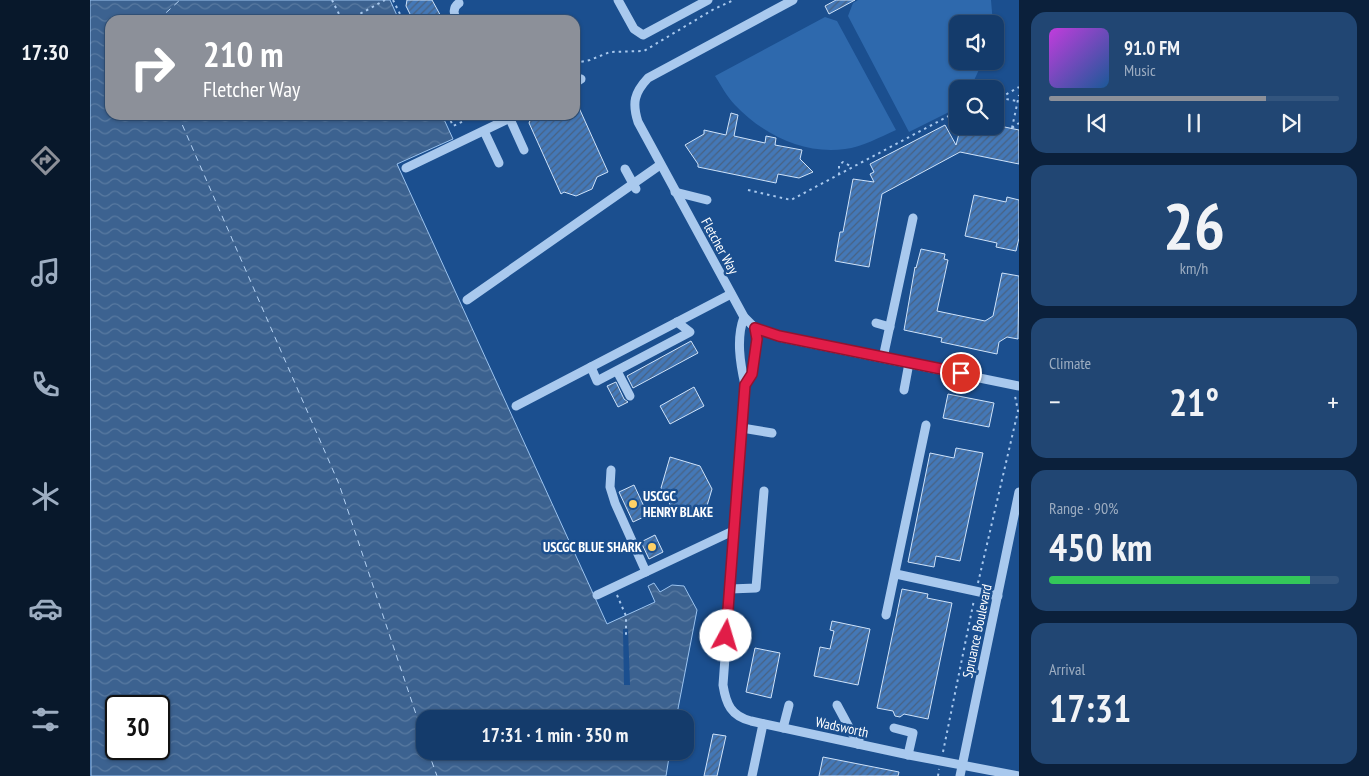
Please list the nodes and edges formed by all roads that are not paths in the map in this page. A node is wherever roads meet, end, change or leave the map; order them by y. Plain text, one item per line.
1 (618, 0) edge
2 (708, 0) edge
3 (793, 0) edge
4 (459, 3) dead end
5 (455, 15) edge
6 (507, 120) edge
7 (514, 120) edge
8 (484, 131) junction
9 (524, 150) dead end
10 (499, 163) dead end
11 (660, 165) junction
12 (406, 168) dead end
13 (626, 169) dead end
14 (635, 187) junction
15 (675, 192) junction
16 (707, 200) dead end
17 (913, 218) dead end
18 (731, 294) junction
19 (467, 300) dead end
20 (744, 317) junction
21 (677, 322) junction
22 (876, 323) dead end
23 (890, 327) junction
24 (755, 328) junction
25 (883, 358) junction
26 (909, 363) junction
27 (591, 367) junction
28 (617, 371) junction
29 (745, 385) junction
30 (1016, 385) edge
31 (904, 390) dead end
32 (630, 396) dead end
33 (516, 406) dead end
34 (926, 425) dead end
35 (742, 428) junction
36 (772, 433) dead end
37 (611, 470) dead end
38 (764, 491) dead end
39 (1019, 492) edge
40 (1017, 514) edge
41 (735, 530) junction
42 (646, 572) junction
43 (896, 574) junction
44 (730, 589) junction
45 (598, 595) dead end
46 (998, 596) junction
47 (886, 615) dead end
48 (789, 705) dead end
49 (837, 705) dead end
50 (763, 724) junction
51 (783, 728) junction
52 (894, 728) dead end
53 (861, 730) dead end
54 (858, 744) junction
55 (908, 755) junction
56 (962, 766) junction
57 (752, 776) edge
58 (960, 776) edge
59 (1019, 776) edge

1 - 2 street
3 - 11 street, Fletcher Way
4 - 5 street
6 - 8 street
7 - 9 street
8 - 10 street
8 - 12 street
11 - 14 street
11 - 15 street, Fletcher Way
13 - 14 street
14 - 19 street
15 - 16 street
15 - 18 street, Fletcher Way
17 - 23 street
18 - 20 street, Fletcher Way
18 - 21 street
20 - 24 street, Fletcher Way
20 - 29 street
21 - 27 street
21 - 28 street
22 - 23 street
23 - 25 street
24 - 25 street, Fletcher Way
24 - 29 street
25 - 26 street, Fletcher Way
26 - 30 street, Fletcher Way
26 - 31 street
27 - 28 street
27 - 33 street
28 - 32 street
29 - 35 street
34 - 43 street
35 - 36 street
35 - 41 street
37 - 42 street
38 - 44 street
39 - 40 street, Spruance Boulevard
40 - 46 street, Spruance Boulevard
41 - 42 street
41 - 44 street
42 - 45 street
43 - 46 street
43 - 47 street
44 - 50 street, Wadsworth
46 - 56 street, Spruance Boulevard
48 - 51 street
49 - 54 street
50 - 51 street, Wadsworth
50 - 57 street
51 - 54 street, Wadsworth
52 - 55 street
53 - 54 street
54 - 55 street, Wadsworth
55 - 56 street, Wadsworth
56 - 58 street, Spruance Boulevard
56 - 59 street, Wadsworth

